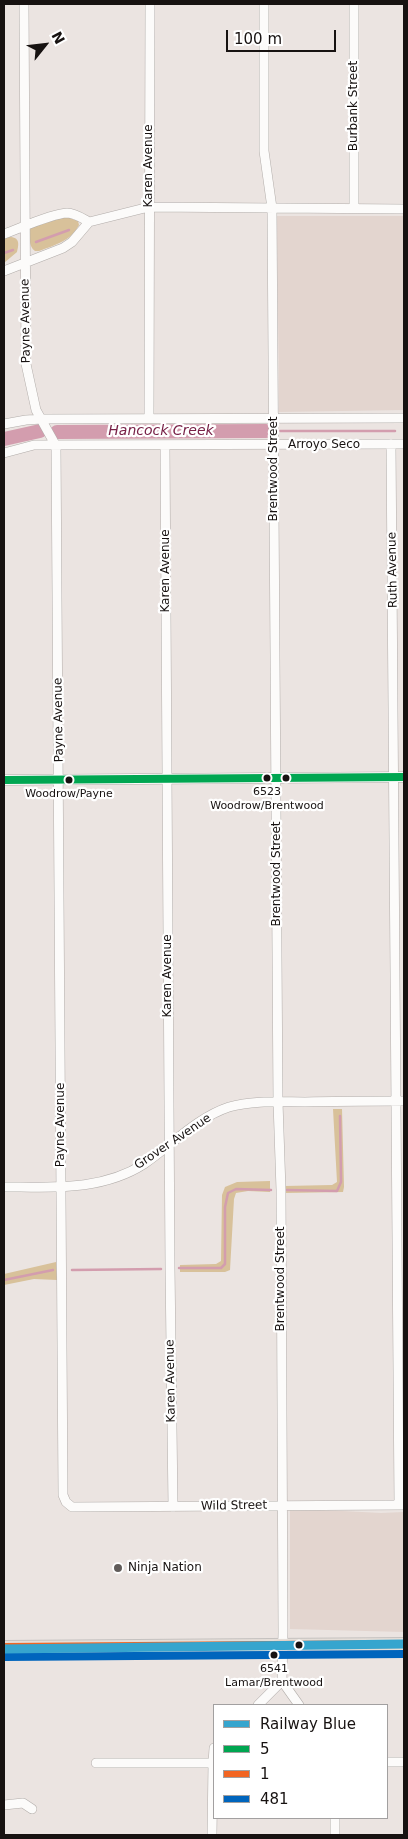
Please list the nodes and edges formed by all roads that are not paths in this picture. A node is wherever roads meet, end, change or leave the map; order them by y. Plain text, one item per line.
1 (24, 4) edge
2 (150, 4) edge
3 (264, 4) edge
4 (354, 4) edge
5 (149, 207) junction
6 (272, 208) junction
7 (354, 208) junction
8 (404, 209) edge
9 (89, 222) junction
10 (25, 227) junction
11 (4, 234) edge
12 (25, 263) junction
13 (4, 271) edge
14 (149, 418) junction
15 (274, 418) junction
16 (404, 418) edge
17 (42, 419) junction
18 (4, 424) edge
19 (392, 444) junction
20 (404, 444) edge
21 (165, 445) junction
22 (274, 445) junction
23 (56, 446) junction
24 (4, 452) edge
25 (277, 778) junction
26 (399, 778) edge
27 (167, 779) junction
28 (4, 780) edge
29 (60, 780) junction
30 (400, 1101) edge
31 (278, 1102) junction
32 (170, 1145) junction
33 (4, 1187) edge
34 (61, 1187) junction
35 (66, 1502) joint
36 (402, 1505) edge
37 (281, 1506) junction
38 (173, 1507) junction
39 (404, 1644) edge
40 (282, 1645) junction
41 (4, 1647) edge
42 (282, 1681) junction
43 (259, 1704) edge
44 (299, 1704) edge
45 (213, 1762) edge
46 (388, 1762) edge
47 (404, 1762) edge
48 (96, 1763) dead end
49 (4, 1805) edge
50 (32, 1810) dead end
51 (335, 1819) edge
52 (212, 1835) edge
53 (335, 1835) edge

1 - 10 street, Payne Avenue
2 - 5 street, Karen Avenue
3 - 6 street, Brentwood Street
4 - 7 street, Burbank Street
5 - 6 street
5 - 9 street
5 - 14 street, Karen Avenue
6 - 7 street
6 - 15 street, Brentwood Street
7 - 8 street
9 - 10 street
9 - 12 street
10 - 11 street
10 - 12 street, Payne Avenue
12 - 13 street
12 - 17 street, Payne Avenue
14 - 15 street
14 - 17 street
15 - 16 street
15 - 22 street, Brentwood Street
17 - 18 street
17 - 23 street, Payne Avenue
19 - 20 street, Arroyo Seco
19 - 22 street, Arroyo Seco
19 - 26 street, Ruth Avenue
21 - 22 street, Arroyo Seco
21 - 23 street, Arroyo Seco
21 - 27 street, Karen Avenue
22 - 25 street, Brentwood Street
23 - 24 street, Arroyo Seco
23 - 29 street, Payne Avenue
25 - 26 street
25 - 27 street
25 - 31 street, Brentwood Street
26 - 30 street, Ruth Avenue
27 - 29 street
27 - 32 street, Karen Avenue
28 - 29 street
29 - 34 street, Payne Avenue
30 - 31 street, Grover Avenue
30 - 36 street, Ruth Avenue
31 - 32 street, Grover Avenue
31 - 37 street, Brentwood Street
32 - 34 street, Grover Avenue
32 - 38 street, Karen Avenue
33 - 34 street, Grover Avenue
34 - 35 street, Payne Avenue
35 - 38 street, Wild Street
36 - 37 street, Wild Street
37 - 38 street, Wild Street
37 - 40 street, Brentwood Street
39 - 40 main road
40 - 41 main road
40 - 42 street, Brentwood Street
42 - 43 street
42 - 44 street
45 - 48 street
45 - 52 street
46 - 47 street
49 - 50 street
51 - 53 street

